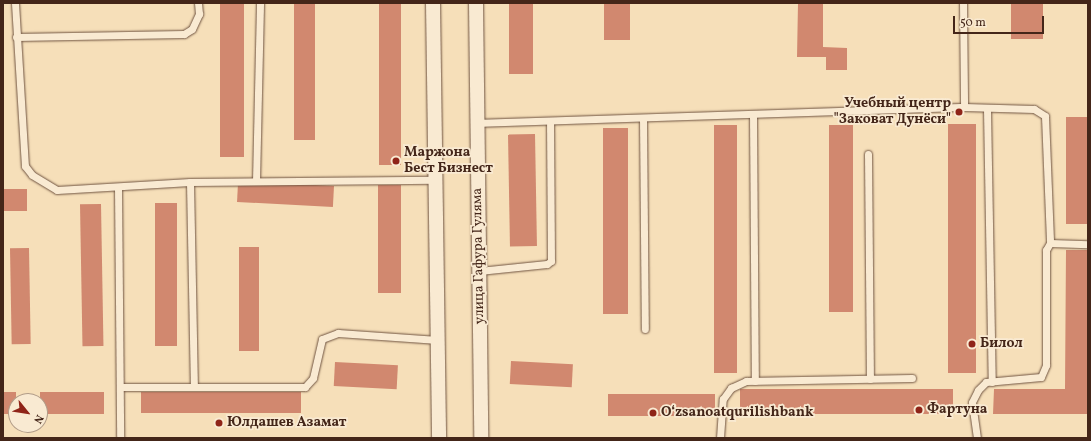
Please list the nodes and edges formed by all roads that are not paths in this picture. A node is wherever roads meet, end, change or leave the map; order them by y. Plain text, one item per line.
1 (15, 3) edge
2 (198, 3) edge
3 (260, 3) edge
4 (433, 3) edge
5 (476, 3) edge
6 (963, 3) edge
7 (16, 36) junction
8 (964, 107) junction
9 (987, 109) junction
10 (753, 114) junction
11 (643, 118) junction
12 (550, 121) junction
13 (478, 123) junction
14 (868, 154) dead end
15 (436, 180) junction
16 (256, 181) junction
17 (190, 182) junction
18 (118, 187) junction
19 (1050, 243) junction
20 (1088, 244) edge
21 (479, 271) junction
22 (645, 329) dead end
23 (438, 340) junction
24 (912, 378) dead end
25 (870, 379) junction
26 (756, 381) junction
27 (992, 382) junction
28 (120, 387) junction
29 (194, 387) junction
30 (120, 438) edge
31 (439, 438) edge
32 (481, 438) edge
33 (720, 438) edge
34 (977, 438) edge

1 - 7 lane
2 - 7 lane
3 - 16 lane
4 - 15 street
5 - 13 street, улица Гафура Гуляма
6 - 8 lane
7 - 18 lane
8 - 9 lane
8 - 10 lane
9 - 19 lane
9 - 27 lane
10 - 11 lane
10 - 26 lane
11 - 12 lane
11 - 22 lane
12 - 13 lane
12 - 21 lane
13 - 21 street, улица Гафура Гуляма
14 - 25 lane
15 - 16 lane
15 - 23 street
16 - 17 lane
17 - 18 lane
17 - 29 lane
18 - 28 lane
19 - 20 lane
19 - 27 lane
21 - 32 street, улица Гафура Гуляма
23 - 29 lane
23 - 31 street
24 - 25 lane
25 - 26 lane
26 - 33 lane
27 - 34 lane
28 - 29 lane
28 - 30 lane

